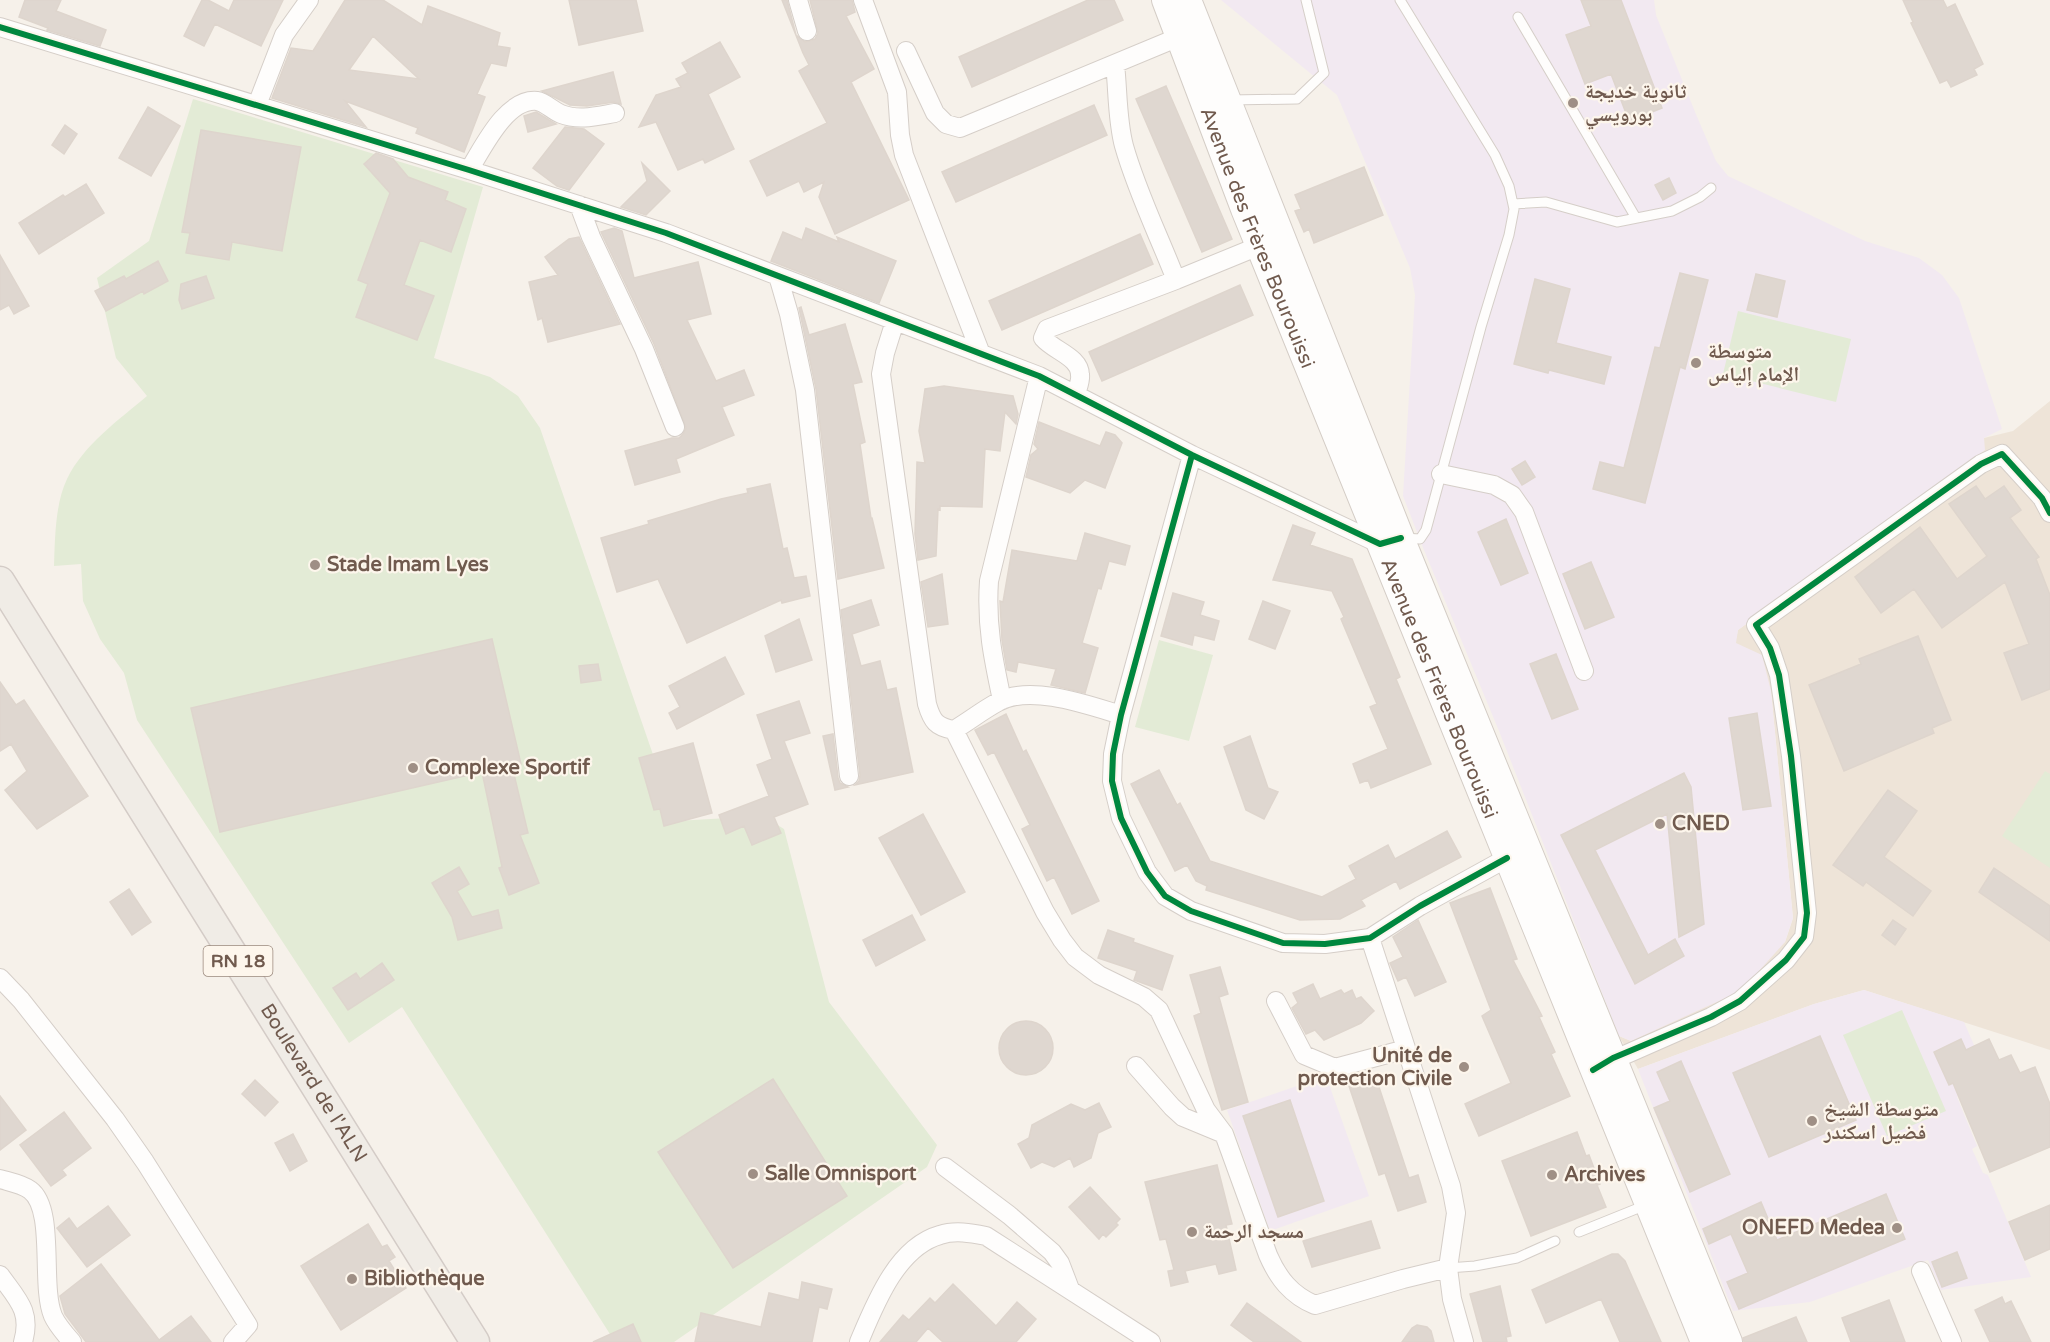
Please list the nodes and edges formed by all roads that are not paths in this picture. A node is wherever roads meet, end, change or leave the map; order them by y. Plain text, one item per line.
1 (309, 0) edge
2 (798, 0) edge
3 (862, 0) edge
4 (1166, 0) edge
5 (1188, 0) edge
6 (1306, 0) edge
7 (1400, 0) edge
8 (1518, 17) dead end
9 (0, 27) edge
10 (807, 31) dead end
11 (1179, 37) junction
12 (906, 51) dead end
13 (1115, 64) junction
14 (1228, 100) junction
15 (257, 105) junction
16 (615, 113) dead end
17 (469, 170) junction
18 (1711, 188) dead end
19 (1514, 204) junction
20 (579, 205) junction
21 (1636, 218) junction
22 (1259, 246) junction
23 (778, 276) junction
24 (1176, 280) junction
25 (895, 321) junction
26 (981, 354) junction
27 (1039, 376) junction
28 (1076, 395) junction
29 (675, 427) dead end
30 (1192, 455) junction
31 (1442, 474) junction
32 (2050, 513) edge
33 (1390, 541) junction
34 (0, 581) edge
35 (1584, 671) dead end
36 (1002, 700) junction
37 (1121, 715) junction
38 (954, 730) junction
39 (849, 776) dead end
40 (1507, 858) junction
41 (1370, 938) junction
42 (0, 978) edge
43 (1276, 1001) dead end
44 (1406, 1049) junction
45 (1603, 1064) junction
46 (1136, 1066) dead end
47 (1224, 1134) junction
48 (945, 1167) dead end
49 (0, 1179) edge
50 (1647, 1204) junction
51 (1579, 1232) dead end
52 (1555, 1241) dead end
53 (1448, 1268) junction
54 (1921, 1271) dead end
55 (0, 1275) edge
56 (1070, 1289) junction
57 (23, 1342) edge
58 (72, 1342) edge
59 (233, 1342) edge
60 (475, 1342) edge
61 (859, 1342) edge
62 (1151, 1342) edge
63 (1464, 1342) edge
64 (1704, 1342) edge
65 (1730, 1342) edge
66 (1952, 1342) edge

1 - 15 street
2 - 10 street
3 - 26 street
4 - 11 main road, Avenue des Frères Bourouissi
5 - 14 main road
6 - 14 lane
7 - 19 lane
8 - 21 lane
9 - 15 street
11 - 13 street
11 - 22 main road, Avenue des Frères Bourouissi
12 - 13 street
13 - 24 street
14 - 33 main road
15 - 17 street
16 - 17 street
17 - 20 street
18 - 21 lane
19 - 21 lane
19 - 31 lane
20 - 23 street
20 - 29 street
22 - 24 street
22 - 33 main road, Avenue des Frères Bourouissi
23 - 25 street
23 - 39 street
24 - 28 street
25 - 26 street
25 - 38 street
26 - 27 street
27 - 28 street
27 - 36 street
28 - 30 street
30 - 33 street
30 - 37 street
31 - 33 lane
31 - 35 street
32 - 45 street
33 - 40 main road, Avenue des Frères Bourouissi
33 - 45 main road
34 - 60 main road, Boulevard de l'ALN / RN 18
36 - 37 street
36 - 38 street
37 - 41 street
38 - 47 street
40 - 41 street
40 - 45 main road, Avenue des Frères Bourouissi
41 - 44 street
42 - 59 street
43 - 44 street
44 - 53 street
45 - 50 main road, Avenue des Frères Bourouissi
45 - 65 main road
46 - 47 street
47 - 53 street
48 - 56 street
49 - 58 street
50 - 51 lane
50 - 64 main road, Avenue des Frères Bourouissi
52 - 53 lane
53 - 63 street
54 - 66 street
55 - 57 street
56 - 61 street
56 - 62 street

